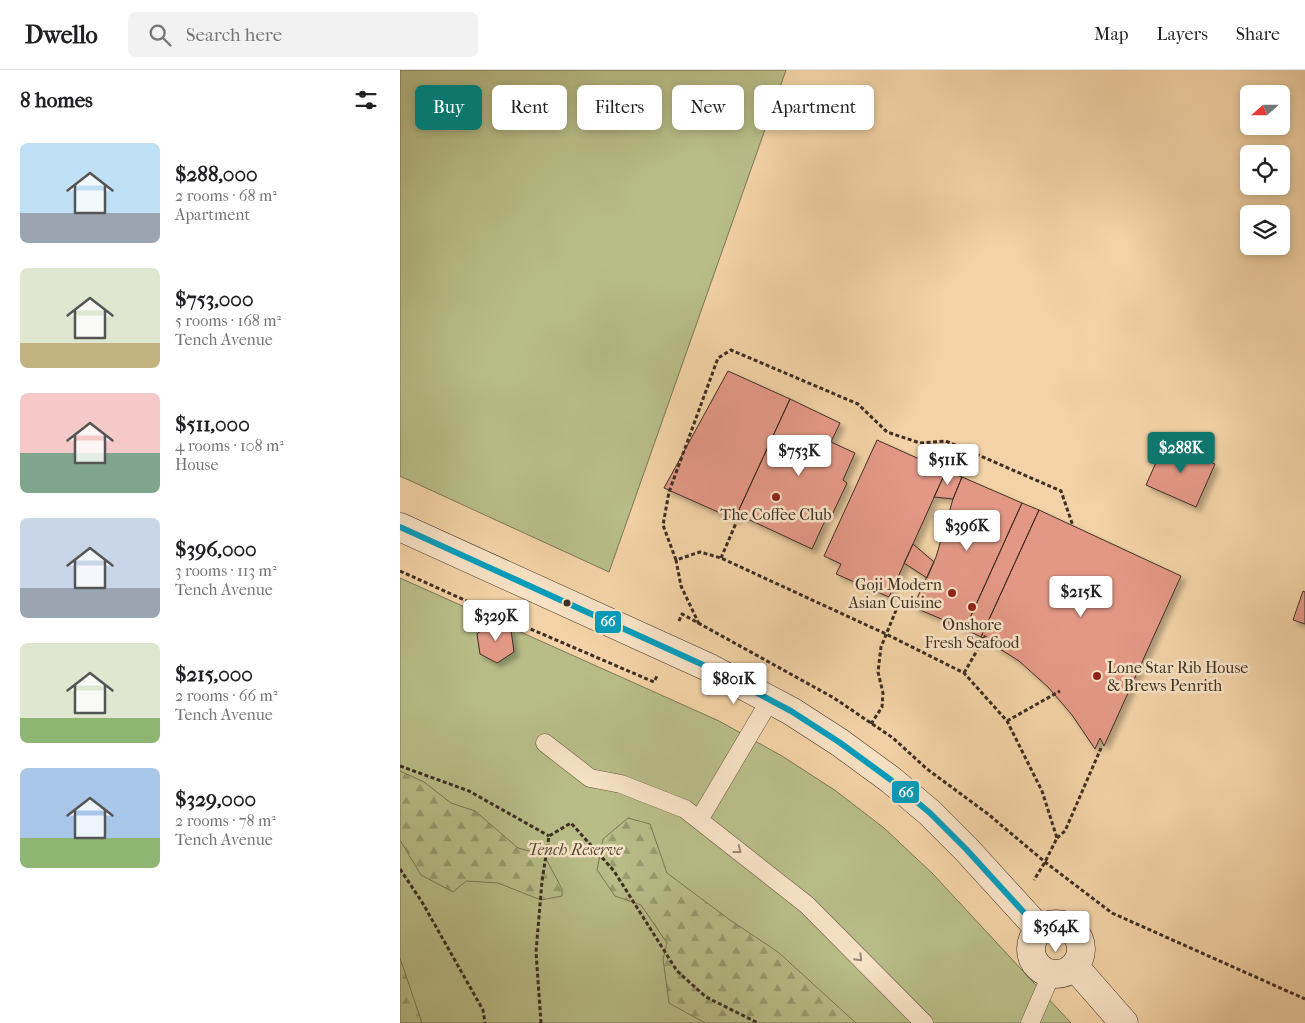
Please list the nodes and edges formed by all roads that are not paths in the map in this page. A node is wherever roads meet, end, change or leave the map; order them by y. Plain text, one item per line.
1 (400, 527) edge
2 (770, 700) junction
3 (545, 743) dead end
4 (700, 820) junction
5 (1039, 930) junction
6 (1063, 971) junction
7 (924, 1023) edge
8 (1030, 1023) edge
9 (1124, 1023) edge

1 - 2 street
2 - 4 lane
2 - 5 street
3 - 4 lane
4 -> 7 lane
5 - 6 street
5 - 6 street
6 - 8 lane
6 - 9 street

